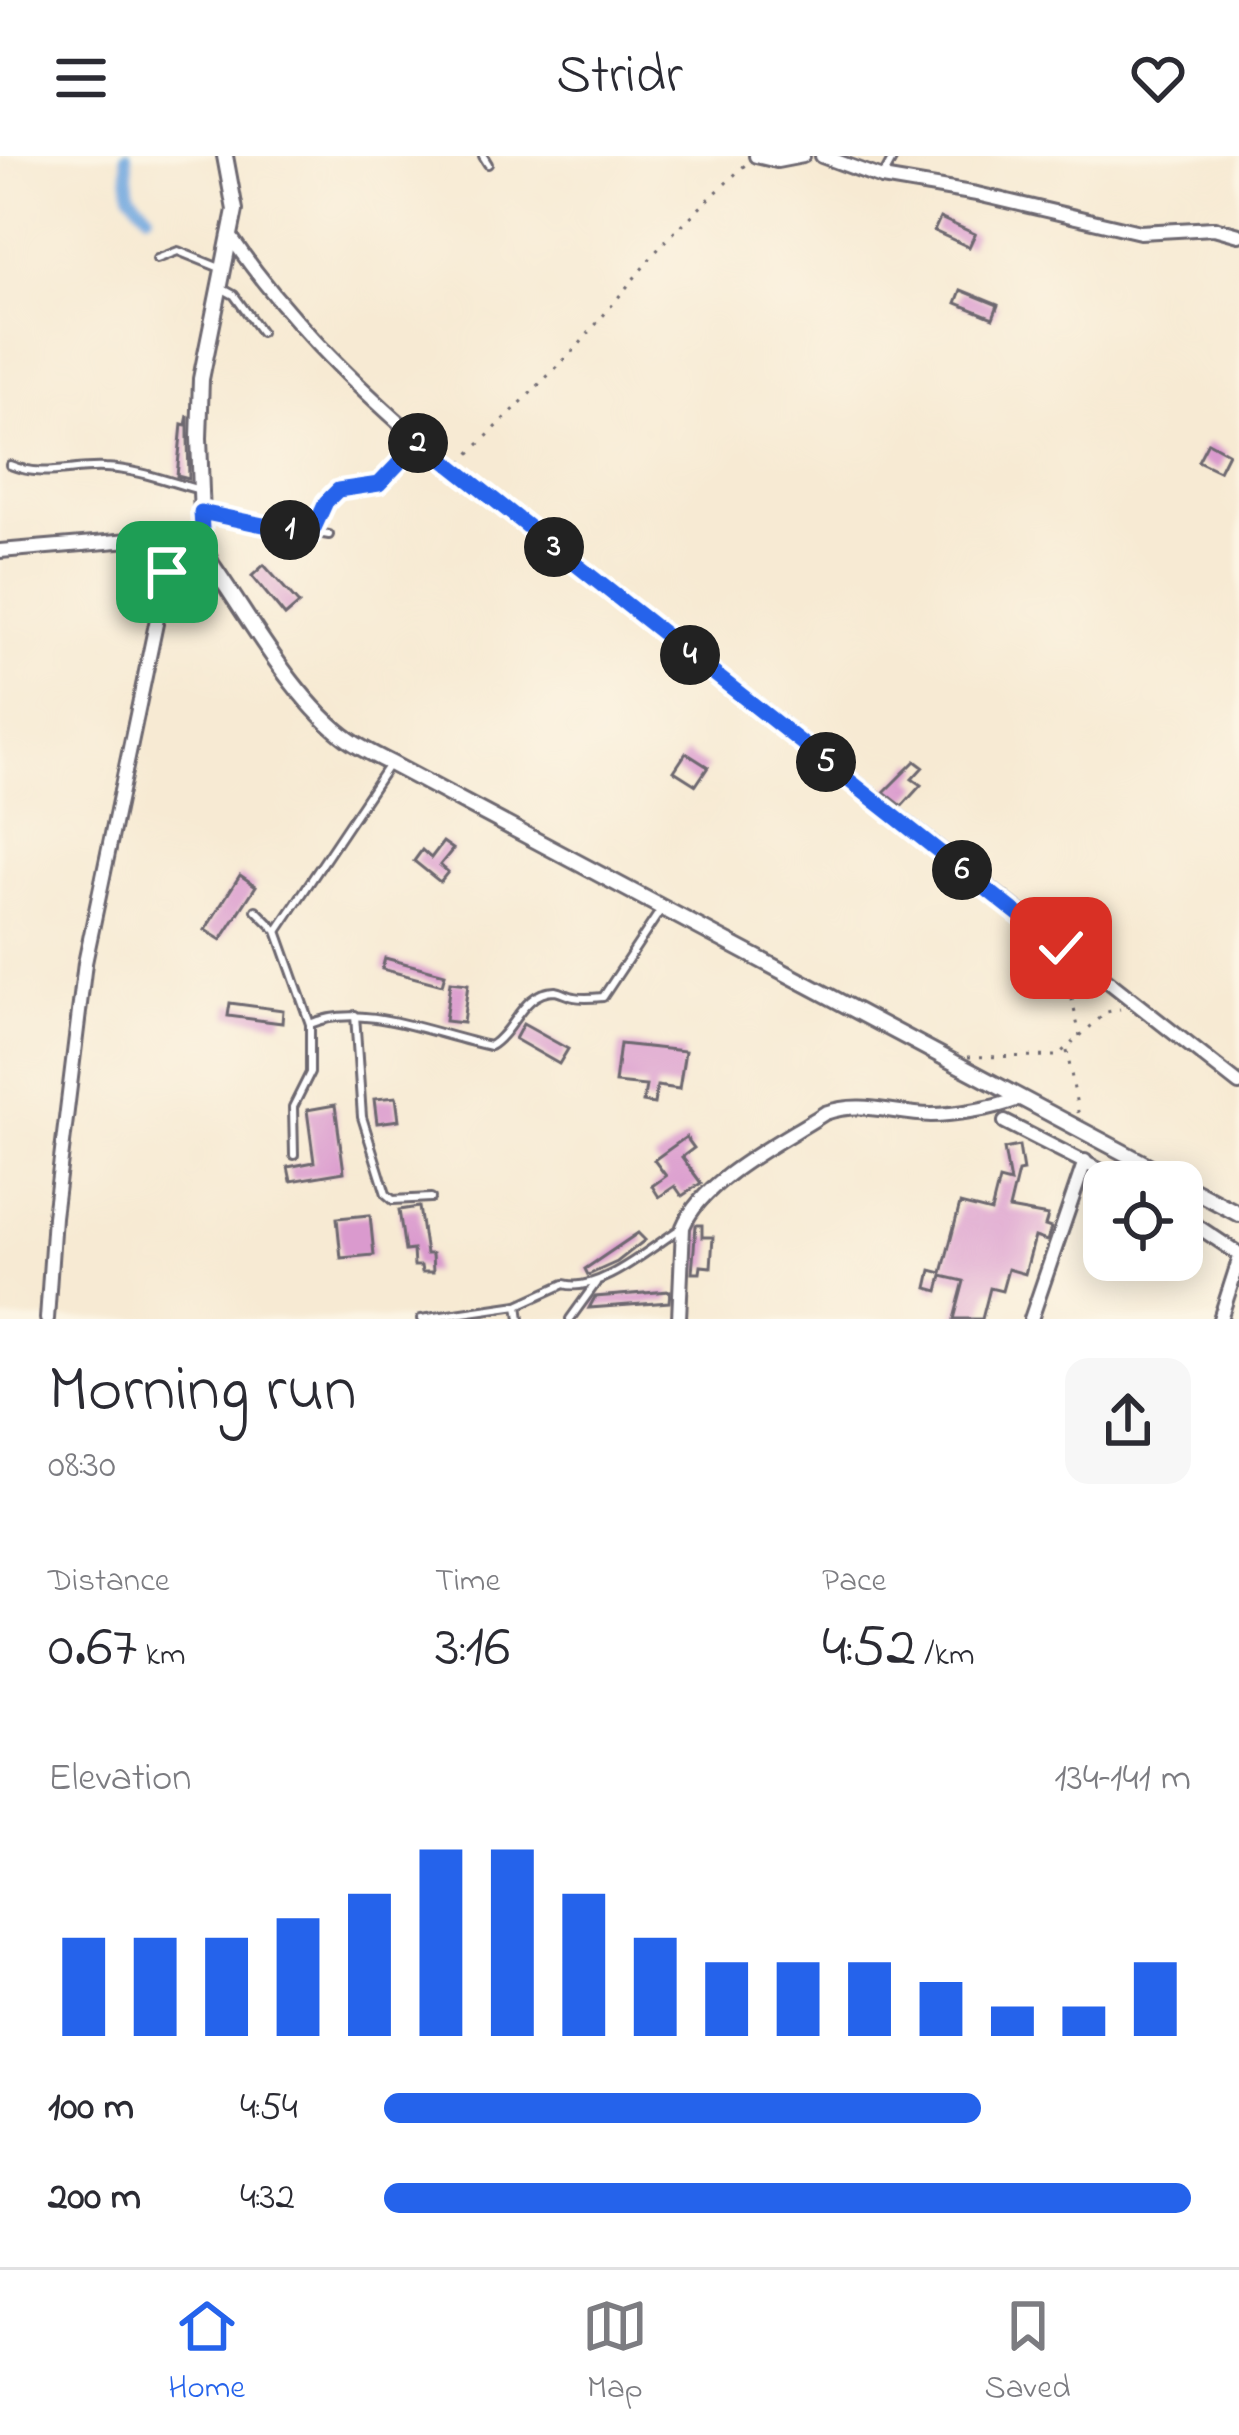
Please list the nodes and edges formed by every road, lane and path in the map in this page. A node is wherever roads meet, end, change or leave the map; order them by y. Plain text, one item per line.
1 (225, 156) edge
2 (756, 156) edge
3 (803, 156) edge
4 (822, 156) edge
5 (894, 156) edge
6 (882, 178) junction
7 (1239, 235) edge
8 (231, 237) junction
9 (157, 259) dead end
10 (224, 269) junction
11 (220, 287) junction
12 (261, 332) dead end
13 (420, 441) junction
14 (10, 465) dead end
15 (454, 468) junction
16 (200, 490) junction
17 (201, 512) junction
18 (311, 535) junction
19 (329, 535) dead end
20 (173, 545) junction
21 (203, 545) junction
22 (0, 551) edge
23 (390, 764) junction
24 (662, 908) junction
25 (256, 910) dead end
26 (278, 931) junction
27 (1061, 948) junction
28 (1134, 1004) junction
29 (356, 1015) junction
30 (310, 1024) junction
31 (1080, 1037) junction
32 (1067, 1051) junction
33 (959, 1067) junction
34 (1239, 1084) edge
35 (1017, 1099) junction
36 (1006, 1122) dead end
37 (1082, 1130) junction
38 (294, 1155) dead end
39 (1085, 1161) edge
40 (1139, 1161) edge
41 (1083, 1167) edge
42 (1203, 1195) edge
43 (430, 1198) dead end
44 (1239, 1214) edge
45 (683, 1227) junction
46 (1203, 1231) edge
47 (1239, 1257) edge
48 (597, 1282) junction
49 (518, 1305) junction
50 (47, 1319) edge
51 (421, 1319) edge
52 (520, 1319) edge
53 (570, 1319) edge
54 (679, 1319) edge
55 (1031, 1319) edge
56 (1220, 1319) edge

1 - 8 street
2 - 3 street
2 - 15 path
4 - 6 street
5 - 6 lane
6 - 7 street
8 - 10 street
8 - 13 street
9 - 10 lane
10 - 11 street
11 - 12 lane
11 - 16 street
13 - 15 street
13 - 18 lane
14 - 16 lane
15 - 27 street
16 - 17 street
17 - 18 lane
17 - 21 street
18 - 19 lane
20 - 21 street
20 - 22 street
20 - 50 street
21 - 23 street
23 - 24 street
23 - 26 lane
24 - 29 lane
24 - 33 street
25 - 26 lane
26 - 30 lane
27 - 28 street
27 - 31 path
28 - 31 path
28 - 34 street
29 - 30 lane
29 - 43 lane
30 - 38 lane
31 - 32 path
32 - 33 path
32 - 37 path
33 - 35 street
35 - 37 street
35 - 45 street
36 - 39 street
37 - 40 street
41 - 55 street
42 - 44 street
45 - 48 lane
45 - 54 street
46 - 47 street
47 - 56 street
48 - 49 lane
48 - 53 lane
49 - 51 lane
49 - 52 lane

